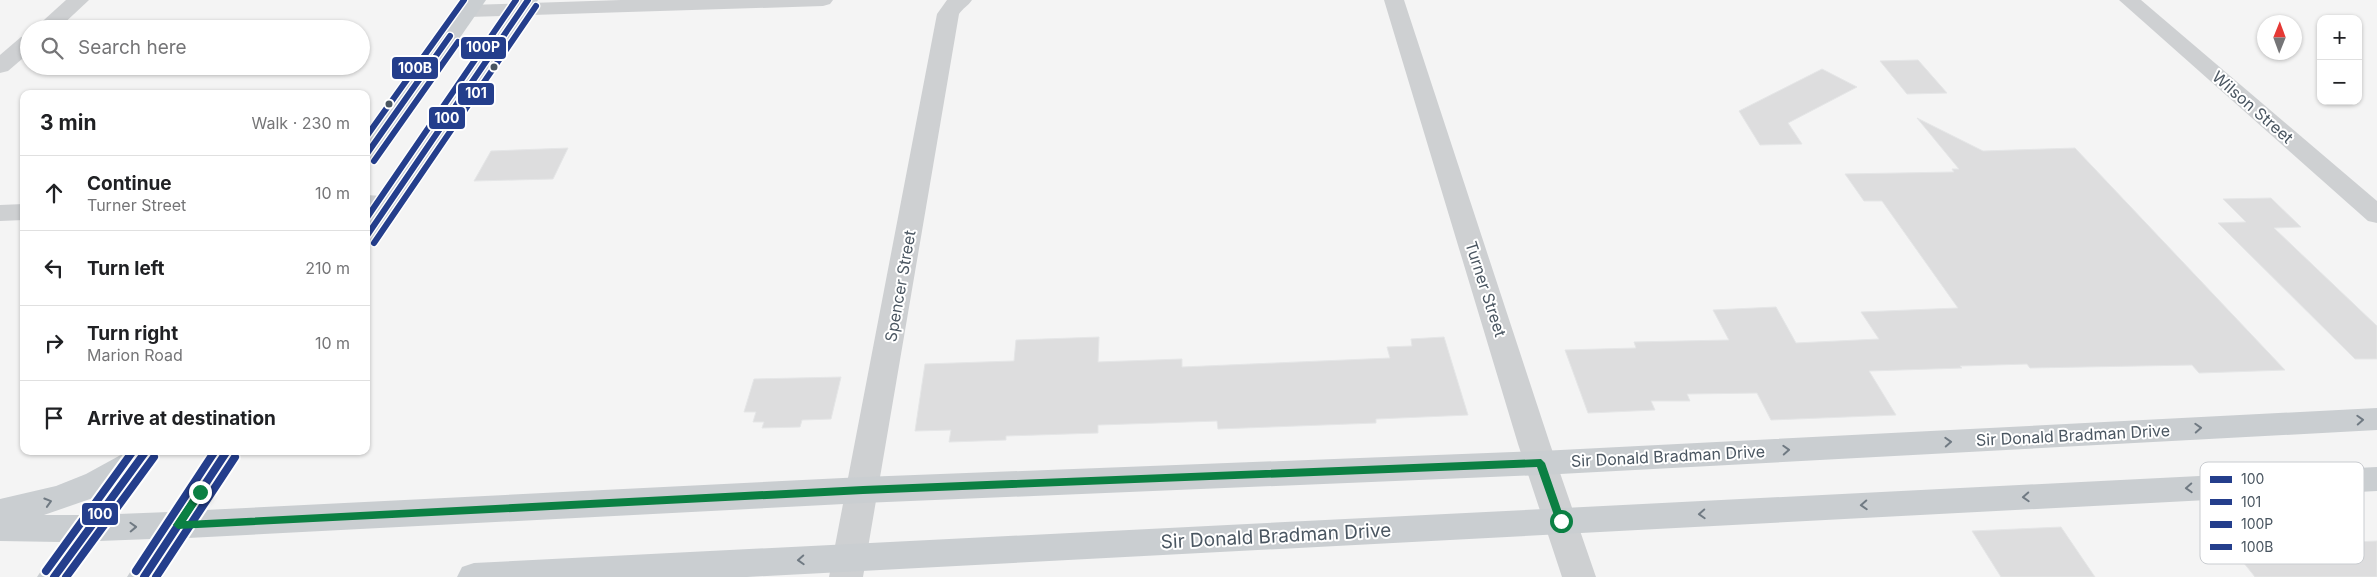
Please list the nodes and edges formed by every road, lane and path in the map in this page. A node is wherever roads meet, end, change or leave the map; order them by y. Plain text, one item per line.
1 (79, 0) edge
2 (823, 0) edge
3 (962, 0) edge
4 (1394, 0) edge
5 (2129, 0) edge
6 (525, 5) edge
7 (472, 6) edge
8 (56, 20) edge
9 (20, 49) edge
10 (0, 66) edge
11 (370, 149) edge
12 (378, 203) edge
13 (0, 212) edge
14 (20, 212) edge
15 (2377, 215) edge
16 (370, 226) edge
17 (2377, 419) edge
18 (141, 455) edge
19 (142, 455) edge
20 (224, 455) edge
21 (1541, 463) junction
22 (2377, 479) edge
23 (2364, 480) edge
24 (2200, 488) edge
25 (863, 490) junction
26 (0, 512) edge
27 (1561, 521) junction
28 (178, 525) junction
29 (0, 528) edge
30 (88, 528) junction
31 (848, 567) edge
32 (54, 577) edge
33 (144, 577) edge
34 (474, 577) edge
35 (1580, 577) edge

1 - 8 street
2 - 6 street
3 - 25 street, Spencer Street
4 - 21 street, Turner Street
5 - 15 street, Wilson Street
6 - 7 street
6 - 12 main road
7 - 11 main road
9 - 10 street
12 - 16 main road
13 - 14 street
21 -> 17 main road, Sir Donald Bradman Drive
26 -> 18 main road
19 - 30 main road
20 - 28 main road
21 - 25 main road, Sir Donald Bradman Drive
21 - 27 street, Turner Street
22 -> 23 main road, Sir Donald Bradman Drive
24 -> 27 main road, Sir Donald Bradman Drive
25 - 28 main road, Sir Donald Bradman Drive
25 - 31 street, Spencer Street
27 - 31 main road, Sir Donald Bradman Drive
27 - 35 street, Turner Street
30 -> 28 main road, Sir Donald Bradman Drive
28 - 33 main road
29 - 30 main road, Sir Donald Bradman Drive
30 - 32 main road
31 -> 34 main road, Sir Donald Bradman Drive

